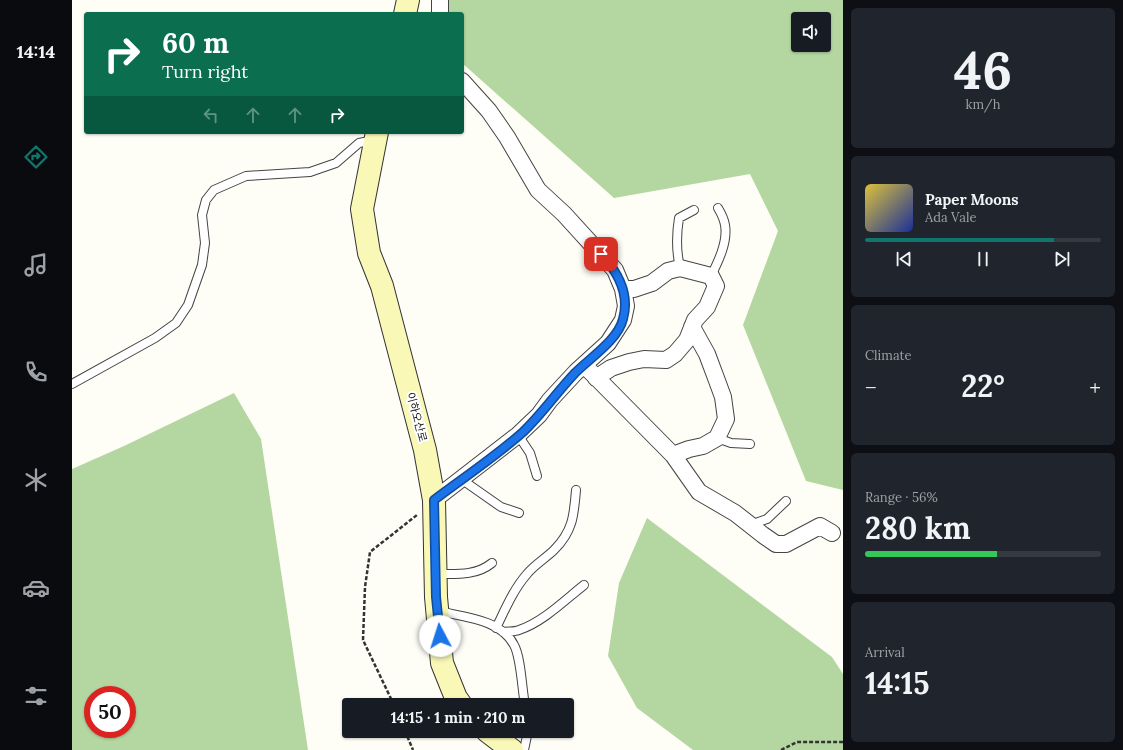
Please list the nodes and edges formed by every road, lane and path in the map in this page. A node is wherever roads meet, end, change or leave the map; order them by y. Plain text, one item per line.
1 (408, 0) edge
2 (440, 0) edge
3 (405, 12) edge
4 (440, 12) edge
5 (464, 83) edge
6 (376, 136) edge
7 (718, 208) dead end
8 (694, 210) dead end
9 (680, 268) junction
10 (711, 276) junction
11 (623, 289) junction
12 (692, 327) junction
13 (584, 365) junction
14 (596, 378) junction
15 (72, 384) edge
16 (518, 435) junction
17 (717, 438) junction
18 (750, 444) dead end
19 (673, 455) junction
20 (537, 476) dead end
21 (461, 479) junction
22 (576, 490) dead end
23 (434, 500) junction
24 (786, 502) dead end
25 (519, 513) dead end
26 (750, 525) junction
27 (832, 533) dead end
28 (492, 563) dead end
29 (436, 574) junction
30 (584, 585) dead end
31 (437, 610) junction
32 (500, 630) junction
33 (391, 698) edge
34 (456, 698) edge
35 (524, 698) edge
36 (408, 738) edge
37 (496, 738) edge
38 (527, 738) edge
39 (843, 742) edge
40 (413, 750) edge
41 (512, 750) edge
42 (524, 750) edge
43 (782, 750) edge

1 - 3 main road
2 - 4 street
5 - 11 street
6 - 15 lane
6 - 23 main road, 이하오산로
7 - 10 lane
8 - 9 lane
9 - 10 street
9 - 11 street
10 - 12 street
11 - 13 street
12 - 14 street
12 - 17 street
13 - 14 street
13 - 16 street
14 - 19 street
16 - 20 lane
16 - 21 street
17 - 18 lane
17 - 19 street
19 - 26 street
21 - 23 street
21 - 25 lane
22 - 32 lane
23 - 29 main road, 이하오산로
23 - 33 path
24 - 26 lane
26 - 27 street
28 - 29 lane
29 - 31 main road, 이하오산로
30 - 32 lane
31 - 32 lane
31 - 34 main road, 이하오산로
32 - 35 lane
36 - 40 path
37 - 41 main road
38 - 42 lane
39 - 43 path

